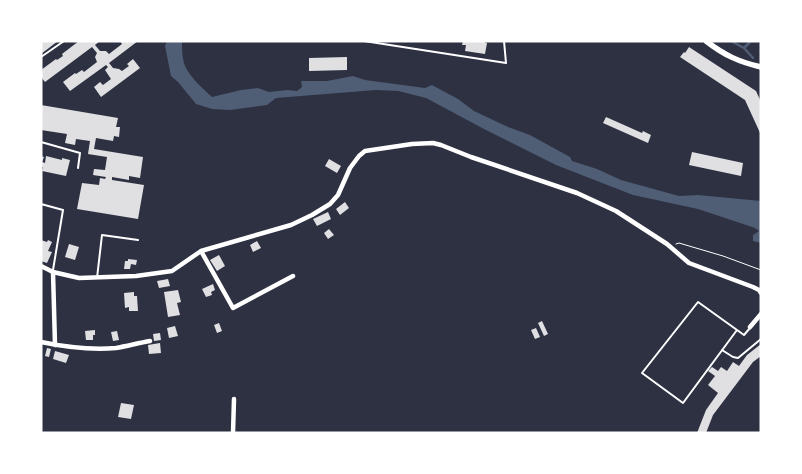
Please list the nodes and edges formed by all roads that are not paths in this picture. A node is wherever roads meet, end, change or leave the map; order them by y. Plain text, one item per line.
1 (64, 41) edge
2 (364, 41) edge
3 (504, 41) edge
4 (706, 41) edge
5 (41, 58) edge
6 (761, 67) edge
7 (41, 142) edge
8 (78, 168) dead end
9 (41, 204) edge
10 (138, 240) dead end
11 (200, 251) junction
12 (41, 266) edge
13 (53, 272) junction
14 (293, 276) dead end
15 (97, 278) junction
16 (761, 293) edge
17 (761, 314) edge
18 (750, 327) joint
19 (737, 330) junction
20 (761, 339) edge
21 (150, 341) dead end
22 (41, 342) edge
23 (55, 345) junction
24 (722, 350) junction
25 (234, 399) dead end
26 (233, 433) edge

1 - 5 lane
2 - 3 lane
4 - 6 street
7 - 8 lane
9 - 13 lane
10 - 15 lane
11 - 14 street
11 - 15 street
11 - 16 street
12 - 13 street
13 - 15 street
13 - 23 street
17 - 18 street
18 - 19 lane
19 - 24 lane
19 - 24 lane
20 - 24 lane
21 - 23 street
22 - 23 street
25 - 26 street

